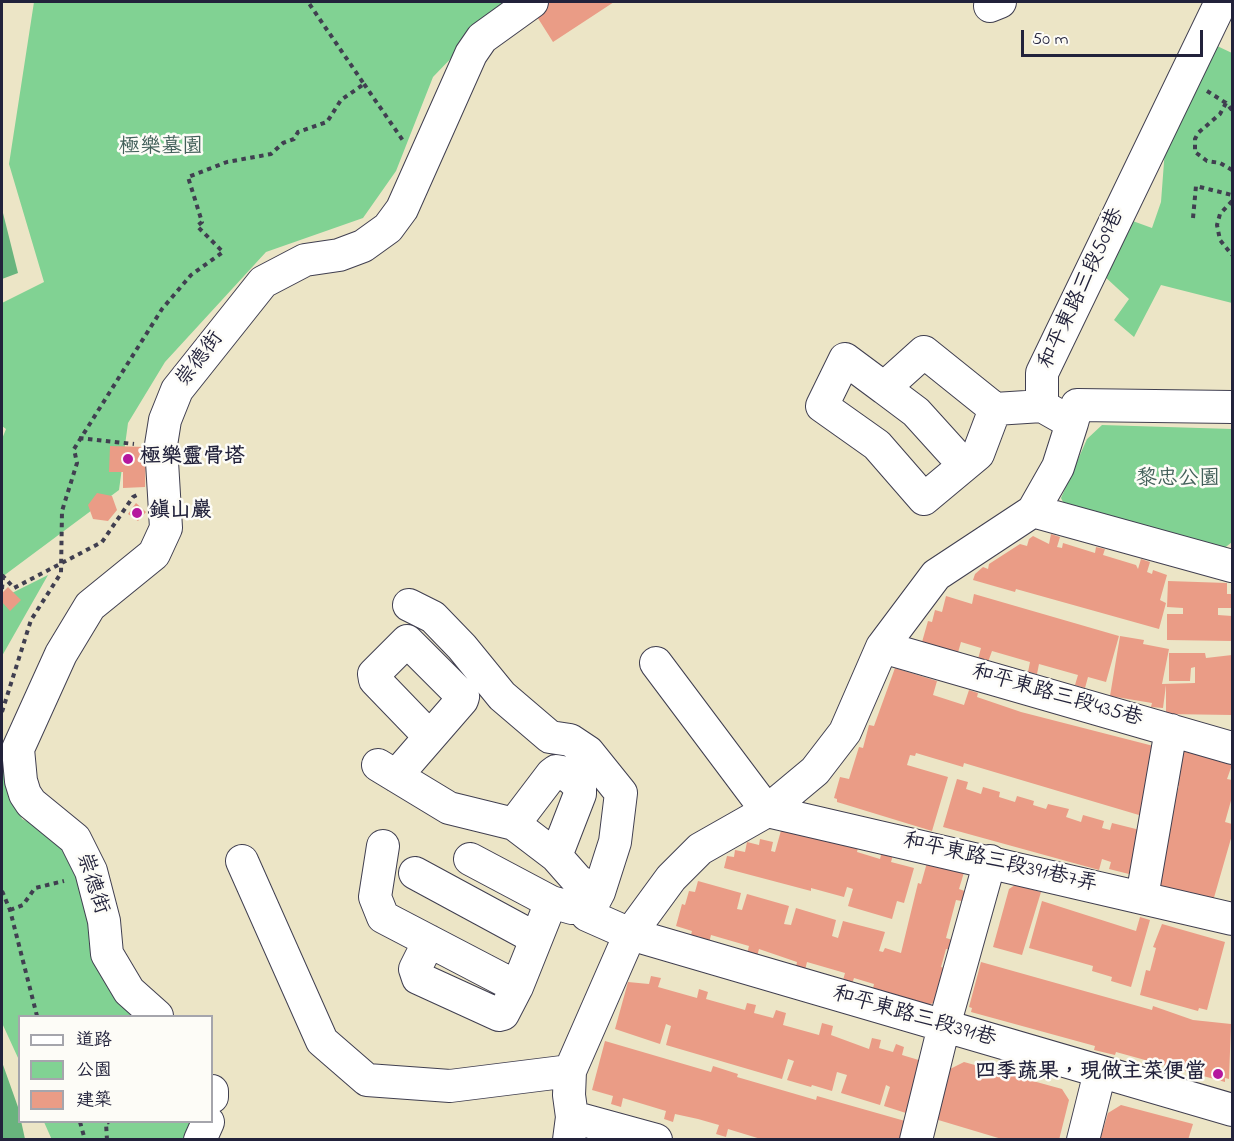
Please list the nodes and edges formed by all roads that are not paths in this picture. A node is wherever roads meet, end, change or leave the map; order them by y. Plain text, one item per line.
1 (532, 2) edge
2 (1221, 2) edge
3 (884, 388) junction
4 (1042, 406) junction
5 (1233, 407) edge
6 (996, 409) junction
7 (1072, 423) junction
8 (964, 465) junction
9 (1033, 511) junction
10 (1233, 566) edge
11 (409, 606) dead end
12 (882, 647) junction
13 (656, 663) dead end
14 (1171, 730) junction
15 (430, 737) dead end
16 (1233, 748) edge
17 (767, 811) junction
18 (514, 824) junction
19 (383, 846) dead end
20 (556, 855) junction
21 (470, 860) dead end
22 (242, 861) dead end
23 (990, 861) junction
24 (415, 873) dead end
25 (1142, 897) junction
26 (551, 902) junction
27 (593, 903) junction
28 (1233, 919) edge
29 (630, 934) junction
30 (536, 938) junction
31 (154, 1015) edge
32 (944, 1026) junction
33 (570, 1071) junction
34 (1100, 1072) junction
35 (1233, 1110) edge
36 (208, 1123) edge
37 (570, 1128) edge
38 (200, 1140) edge
39 (656, 1140) edge
40 (916, 1140) edge
41 (1083, 1140) edge

1 - 31 street, 崇德街
2 - 4 street, 和平東路三段509巷
3 - 6 street
3 - 8 street
3 - 8 street
4 - 6 street
4 - 7 street
5 - 7 street
6 - 8 street
7 - 9 street
9 - 10 street
9 - 12 street
11 - 27 street
12 - 14 street, 和平東路三段435巷
12 - 17 street
13 - 17 street
14 - 16 street, 和平東路三段435巷
14 - 25 street
15 - 18 street
17 - 23 street, 和平東路三段391巷7弄
17 - 29 street
18 - 20 street
18 - 20 street
19 - 30 street
20 - 27 street
21 - 26 street
22 - 33 street
23 - 25 street, 和平東路三段391巷7弄
23 - 32 street
24 - 30 street
25 - 28 street, 和平東路三段391巷7弄
26 - 27 street
26 - 30 street
27 - 29 street, 和平東路三段391巷
29 - 32 street, 和平東路三段391巷
29 - 33 street
32 - 34 street, 和平東路三段391巷
32 - 40 street
33 - 37 street
34 - 35 street, 和平東路三段391巷
34 - 41 street
36 - 38 street
37 - 39 street

